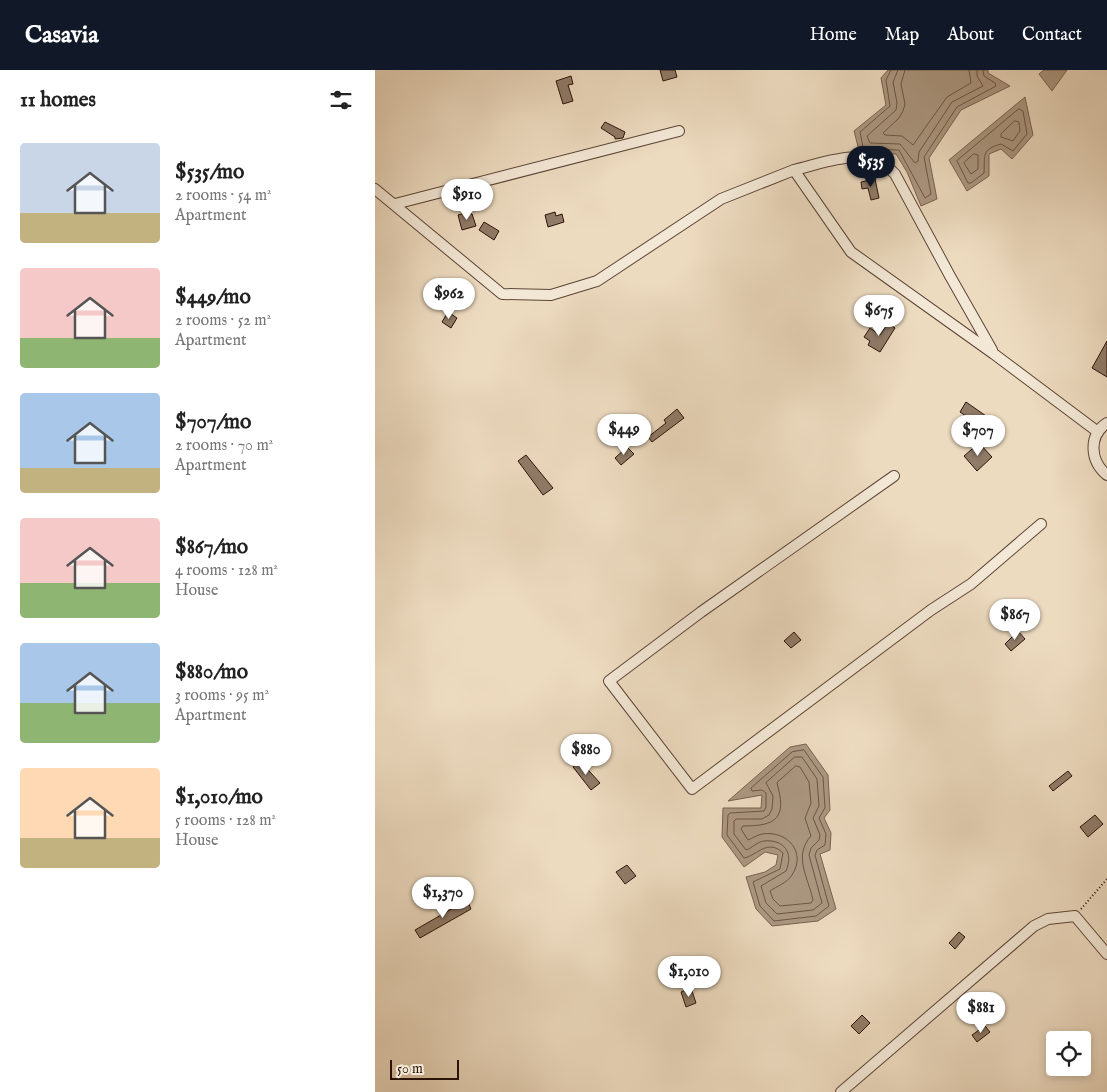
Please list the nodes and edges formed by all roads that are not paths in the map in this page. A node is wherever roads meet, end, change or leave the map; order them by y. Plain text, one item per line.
1 (679, 131) dead end
2 (794, 170) junction
3 (375, 189) edge
4 (395, 204) junction
5 (994, 354) junction
6 (1107, 423) edge
7 (1098, 432) junction
8 (1107, 475) edge
9 (895, 476) dead end
10 (1041, 524) dead end
11 (1107, 954) edge
12 (841, 1092) edge

1 - 4 street
2 - 4 street
2 - 5 street
2 - 5 street
3 - 4 street
5 - 7 street
6 - 7 street
7 - 8 street
9 - 10 street
11 - 12 street

